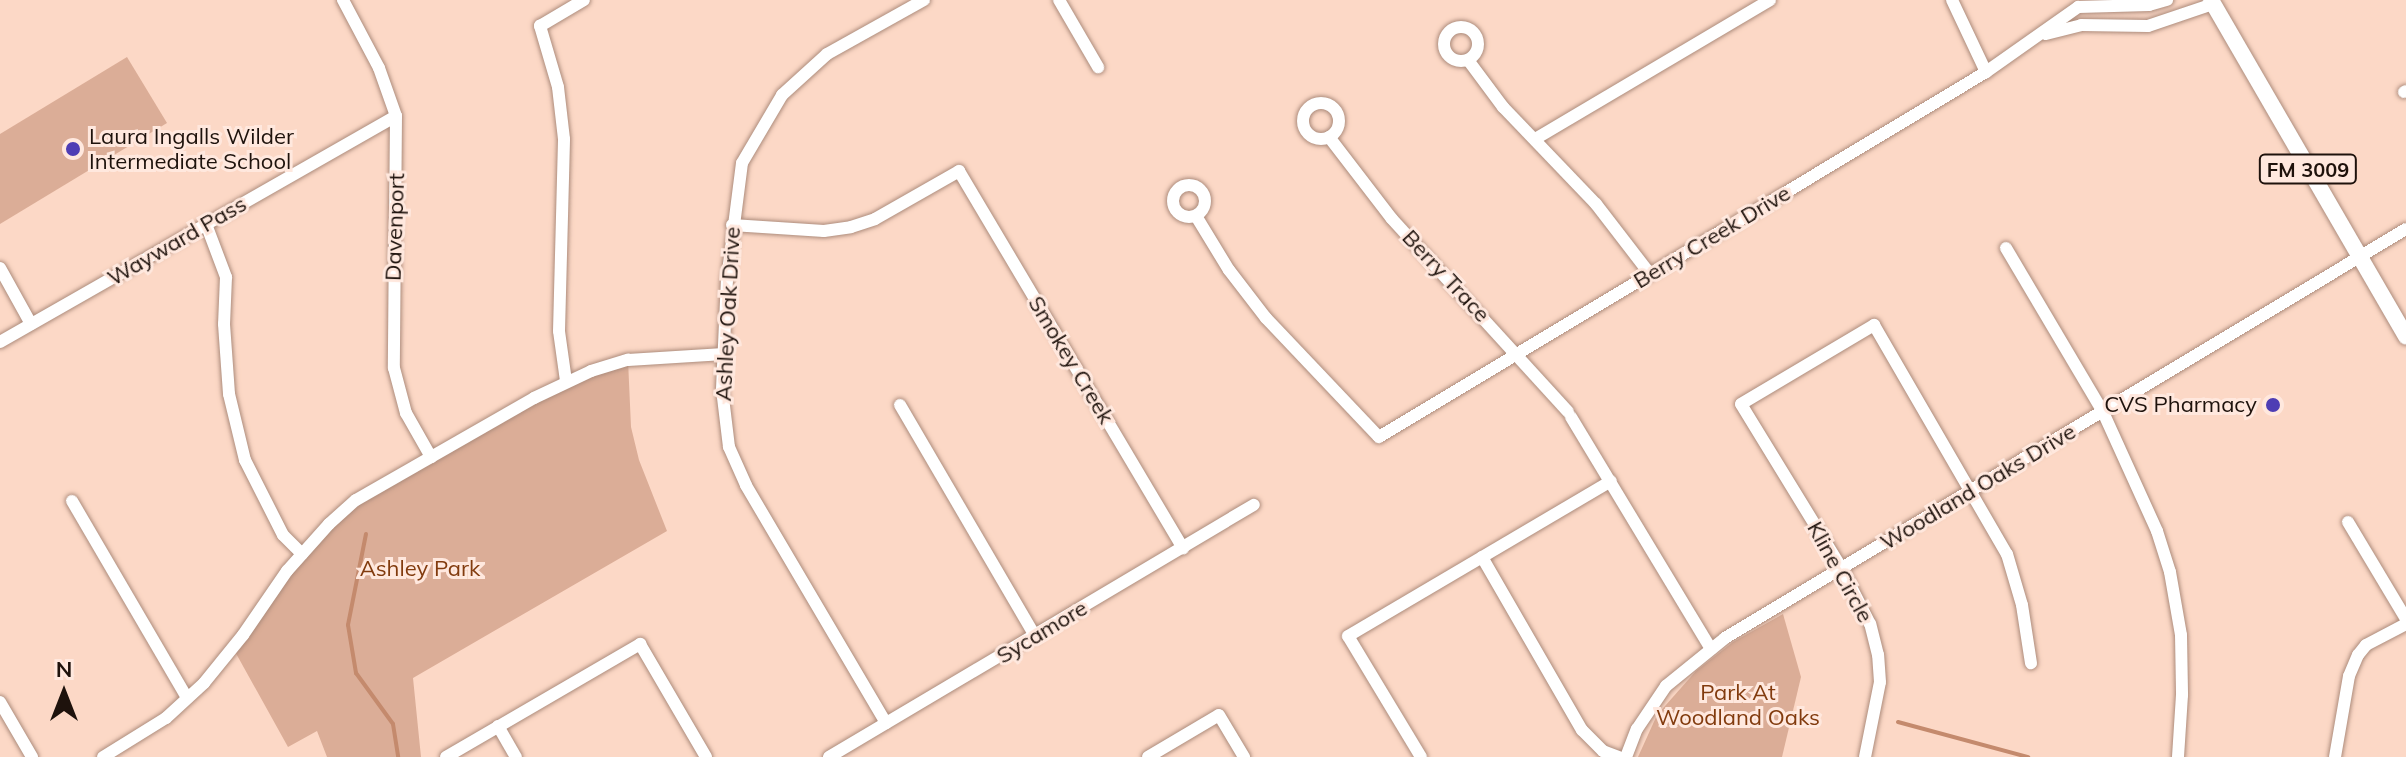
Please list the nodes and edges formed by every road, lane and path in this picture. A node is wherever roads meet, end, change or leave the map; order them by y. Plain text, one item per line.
1 (343, 0) edge
2 (584, 0) edge
3 (924, 0) edge
4 (1059, 0) edge
5 (1770, 0) edge
6 (1952, 0) edge
7 (2167, 0) edge
8 (2212, 2) edge
9 (2118, 4) junction
10 (2117, 26) junction
11 (2043, 34) junction
12 (1468, 60) dead end
13 (1098, 67) dead end
14 (1986, 72) junction
15 (396, 116) junction
16 (1329, 137) dead end
17 (1535, 139) junction
18 (1196, 216) dead end
19 (206, 224) junction
20 (732, 225) junction
21 (2406, 229) edge
22 (2006, 248) dead end
23 (2360, 258) junction
24 (0, 268) edge
25 (1650, 274) junction
26 (31, 324) junction
27 (2406, 337) edge
28 (0, 342) edge
29 (1517, 353) junction
30 (724, 354) junction
31 (566, 381) junction
32 (900, 405) dead end
33 (2103, 412) junction
34 (431, 457) junction
35 (1611, 481) junction
36 (1971, 491) junction
37 (72, 501) dead end
38 (1254, 505) dead end
39 (2348, 522) dead end
40 (1183, 548) junction
41 (302, 554) junction
42 (1482, 557) junction
43 (1842, 569) junction
44 (2406, 621) edge
45 (1035, 636) junction
46 (1711, 649) junction
47 (2031, 663) dead end
48 (187, 698) junction
49 (0, 702) edge
50 (886, 723) junction
51 (498, 726) junction
52 (32, 757) edge
53 (103, 757) edge
54 (446, 757) edge
55 (516, 757) edge
56 (706, 757) edge
57 (829, 757) edge
58 (1148, 757) edge
59 (1244, 757) edge
60 (1421, 757) edge
61 (1619, 757) edge
62 (1626, 757) edge
63 (1865, 757) edge
64 (2178, 757) edge
65 (2335, 757) edge

1 - 15 street, Davenport
2 - 31 street
3 - 20 street, Ashley Oak Drive
4 - 13 street
5 - 17 street
6 - 14 street
7 - 9 street, Berry Creek Drive
8 - 10 street, Berry Creek Drive
8 - 23 main road, FM 3009
9 - 10 street
9 - 11 street, Berry Creek Drive
10 - 11 street, Berry Creek Drive
11 - 14 street, Berry Creek Drive
12 - 17 street
14 - 25 street, Berry Creek Drive
15 - 19 street, Wayward Pass
15 - 34 street, Davenport
16 - 29 street, Berry Trace
17 - 25 street
18 - 29 street, Berry Creek Drive
19 - 26 street, Wayward Pass
19 - 41 street
20 - 30 street, Ashley Oak Drive
20 - 40 street, Smokey Creek
21 - 23 street, Woodland Oaks Drive
22 - 33 street
23 - 27 main road, FM 3009
23 - 33 street, Woodland Oaks Drive
24 - 26 street
25 - 29 street, Berry Creek Drive
26 - 28 street, Wayward Pass
29 - 35 street, Berry Trace
30 - 31 street
30 - 50 street, Ashley Oak Drive
31 - 34 street
32 - 45 street
33 - 36 street, Woodland Oaks Drive
33 - 64 street
34 - 41 street
35 - 42 street
35 - 46 street, Berry Trace
36 - 43 street, Woodland Oaks Drive
36 - 43 street, Kline Circle
36 - 47 street
37 - 48 street
38 - 40 street, Sycamore
39 - 44 street
40 - 45 street, Sycamore
41 - 48 street
42 - 60 street
42 - 61 street
43 - 46 street, Woodland Oaks Drive
43 - 63 street, Kline Circle
44 - 65 street
45 - 50 street, Sycamore
46 - 62 street, Woodland Oaks Drive
48 - 53 street
49 - 52 street
50 - 57 street, Sycamore
51 - 54 street
51 - 55 street
51 - 56 street
58 - 59 street

